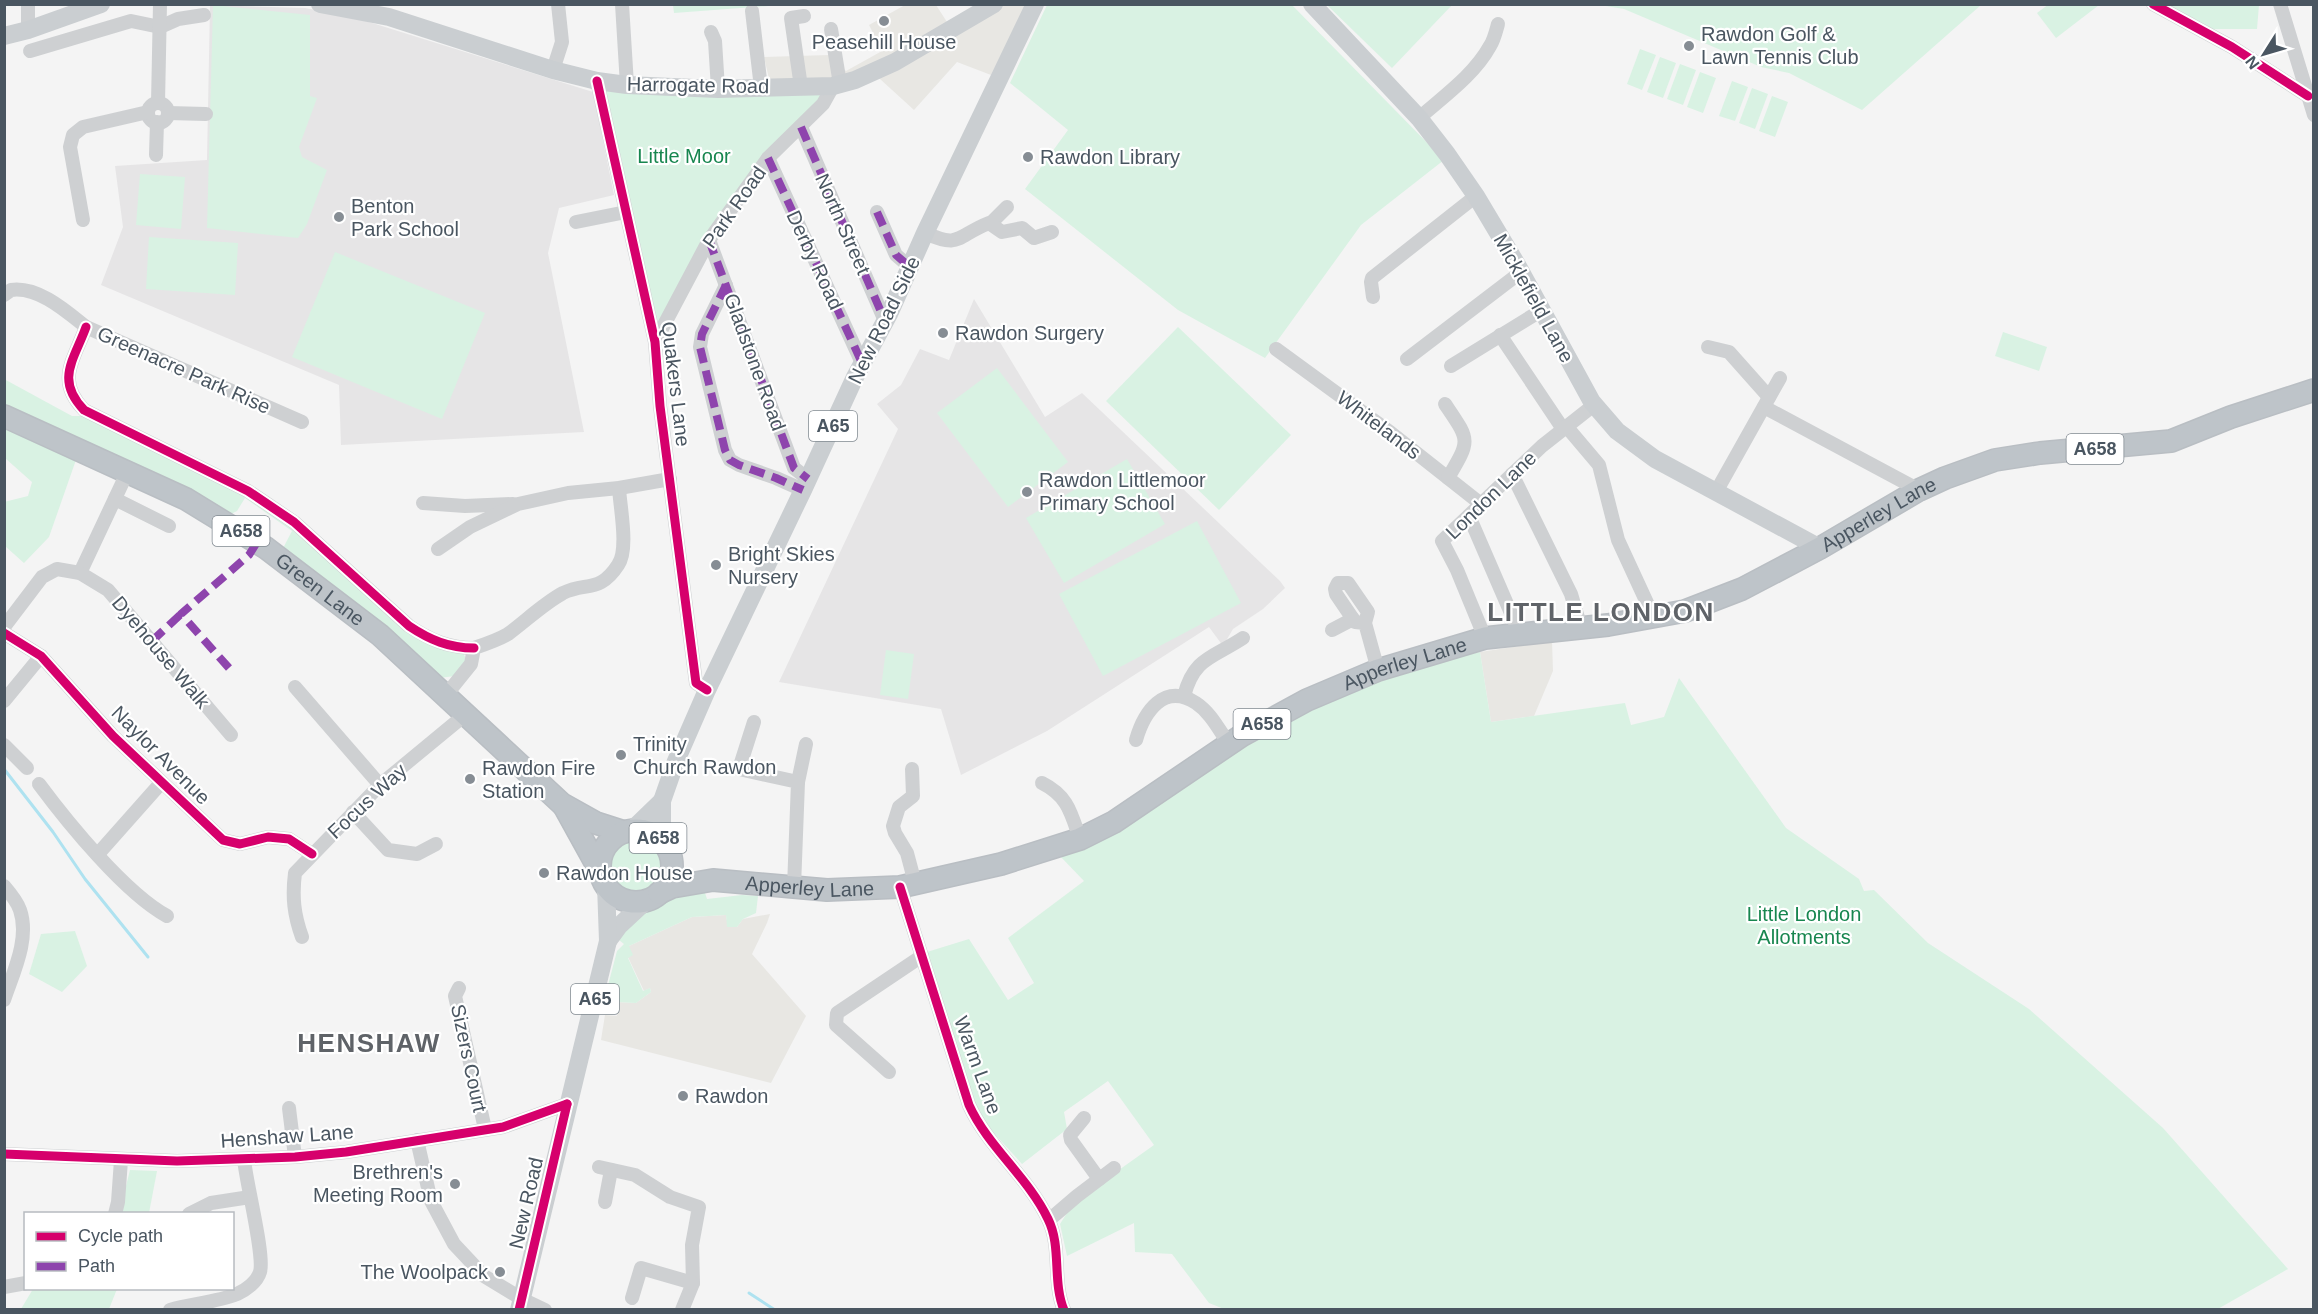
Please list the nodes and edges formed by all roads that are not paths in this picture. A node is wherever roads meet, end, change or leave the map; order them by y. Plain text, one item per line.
1 (28, 4) edge
2 (101, 4) edge
3 (160, 4) edge
4 (320, 4) edge
5 (558, 4) edge
6 (622, 4) edge
7 (994, 4) edge
8 (1035, 4) edge
9 (1312, 4) edge
10 (2153, 4) edge
11 (2280, 4) edge
12 (390, 11) edge
13 (752, 11) dead end
14 (204, 15) dead end
15 (804, 16) dead end
16 (1498, 24) dead end
17 (160, 27) junction
18 (831, 29) dead end
19 (28, 30) junction
20 (711, 32) dead end
21 (4, 36) edge
22 (30, 51) dead end
23 (554, 70) junction
24 (597, 81) junction
25 (627, 85) junction
26 (837, 85) junction
27 (801, 87) junction
28 (761, 88) junction
29 (718, 89) junction
30 (2308, 96) junction
31 (158, 113) junction
32 (206, 114) dead end
33 (2313, 115) edge
34 (1419, 117) junction
35 (801, 127) junction
36 (156, 155) dead end
37 (768, 158) junction
38 (1476, 196) junction
39 (1007, 207) dead end
40 (626, 212) junction
41 (877, 212) dead end
42 (83, 220) dead end
43 (576, 222) dead end
44 (990, 224) junction
45 (925, 232) junction
46 (1052, 232) dead end
47 (709, 240) junction
48 (910, 267) junction
49 (1521, 272) junction
50 (726, 285) junction
51 (5, 294) edge
52 (1373, 297) dead end
53 (1542, 310) junction
54 (885, 321) junction
55 (86, 327) junction
56 (1500, 335) junction
57 (655, 342) junction
58 (1708, 347) dead end
59 (1276, 349) dead end
60 (1407, 359) dead end
61 (862, 363) junction
62 (1452, 366) dead end
63 (1780, 378) dead end
64 (2313, 390) edge
65 (1767, 402) junction
66 (1445, 404) dead end
67 (1594, 405) junction
68 (4, 416) edge
69 (302, 422) dead end
70 (1565, 427) junction
71 (127, 472) junction
72 (1512, 474) junction
73 (1448, 478) junction
74 (670, 479) junction
75 (806, 485) junction
76 (619, 488) junction
77 (1919, 490) junction
78 (1716, 492) junction
79 (115, 499) junction
80 (423, 504) dead end
81 (518, 504) junction
82 (1481, 504) junction
83 (1469, 516) junction
84 (170, 526) dead end
85 (1800, 537) junction
86 (1839, 537) junction
87 (1820, 548) junction
88 (438, 549) dead end
89 (80, 573) junction
90 (1654, 618) junction
91 (4, 627) edge
92 (1581, 628) junction
93 (1332, 630) dead end
94 (4, 633) edge
95 (1520, 634) junction
96 (1243, 638) dead end
97 (1485, 638) junction
98 (474, 648) junction
99 (41, 656) junction
100 (1378, 670) junction
101 (295, 687) dead end
102 (707, 690) junction
103 (446, 695) junction
104 (1184, 696) junction
105 (4, 701) edge
106 (466, 714) junction
107 (754, 722) dead end
108 (231, 735) dead end
109 (1136, 740) dead end
110 (807, 744) dead end
111 (1229, 744) junction
112 (4, 745) edge
113 (27, 768) dead end
114 (912, 769) dead end
115 (798, 782) junction
116 (161, 783) junction
117 (1042, 783) dead end
118 (39, 784) dead end
119 (380, 784) junction
120 (662, 801) junction
121 (562, 804) junction
122 (353, 812) junction
123 (628, 831) junction
124 (1080, 839) junction
125 (436, 844) dead end
126 (667, 850) junction
127 (98, 854) junction
128 (312, 854) junction
129 (603, 879) junction
130 (713, 880) junction
131 (907, 885) junction
132 (4, 886) edge
133 (794, 887) junction
134 (653, 896) junction
135 (167, 916) dead end
136 (302, 937) dead end
137 (608, 941) junction
138 (922, 956) junction
139 (459, 988) dead end
140 (4, 1000) edge
141 (888, 1072) dead end
142 (567, 1104) junction
143 (289, 1108) dead end
144 (1084, 1118) dead end
145 (485, 1130) junction
146 (417, 1140) junction
147 (4, 1154) edge
148 (295, 1157) junction
149 (244, 1159) junction
150 (121, 1160) junction
151 (1114, 1168) dead end
152 (1100, 1179) junction
153 (250, 1197) junction
154 (604, 1202) dead end
155 (116, 1212) edge
156 (193, 1212) edge
157 (1050, 1220) junction
158 (24, 1283) edge
159 (693, 1283) junction
160 (4, 1287) edge
161 (230, 1296) junction
162 (632, 1298) dead end
163 (520, 1304) edge
164 (170, 1310) edge
165 (235, 1310) edge
166 (545, 1310) edge
167 (682, 1310) edge
168 (1064, 1310) edge

1 - 19 street
2 - 19 main road
3 - 17 street
4 - 12 main road, Harrogate Road
5 - 23 street
6 - 25 street
7 - 26 main road, Harrogate Road
8 - 45 main road, New Road Side / A65
9 - 34 main road, Micklefield Lane
10 - 30 street
11 - 30 street
12 - 23 main road, Harrogate Road
13 - 28 street
14 - 17 street
15 - 27 street
16 - 34 street
17 - 22 street
17 - 31 street
18 - 26 street
19 - 21 main road
20 - 29 street
23 - 24 main road, Harrogate Road
24 - 25 main road, Harrogate Road
24 - 40 street, Quakers Lane
25 - 29 main road, Harrogate Road
26 - 27 main road, Harrogate Road
26 - 35 street, Park Road
27 - 28 main road, Harrogate Road
28 - 29 main road, Harrogate Road
30 - 33 street
31 - 32 street
31 - 36 street
31 - 42 street
34 - 38 main road, Micklefield Lane
35 - 37 street, Park Road
35 - 54 street, North Street
37 - 47 street, Park Road
37 - 61 street, Derby Road
38 - 49 main road, Micklefield Lane
38 - 52 street
39 - 44 street
40 - 43 street
40 - 57 street, Quakers Lane
41 - 48 street
44 - 45 street
44 - 46 street
45 - 48 main road, New Road Side / A65
47 - 50 street, Gladstone Road
47 - 57 street, Park Road
48 - 54 main road, New Road Side / A65
49 - 53 main road, Micklefield Lane
49 - 60 street
50 - 75 street, Gladstone Road
50 - 75 street
51 - 55 street, Greenacre Park Rise
53 - 56 street
53 - 67 main road, Micklefield Lane
54 - 61 main road, New Road Side / A65
55 - 69 street, Greenacre Park Rise
55 - 98 street
56 - 62 street
56 - 70 street
57 - 74 street, Quakers Lane
58 - 65 street
59 - 73 street, Whitelands
61 - 75 main road, New Road Side / A65
63 - 65 street
64 - 77 highway, Apperley Lane / A658
65 - 77 street
65 - 78 street
66 - 73 street
67 - 70 street, London Lane
67 - 78 main road, Micklefield Lane
68 - 71 highway, Green Lane / A658
70 - 72 street, London Lane
70 - 90 street
71 - 79 street
71 - 103 highway, Green Lane / A658
72 - 82 street, London Lane
72 - 92 street
73 - 82 street, Whitelands
74 - 76 street
74 - 102 street, Quakers Lane
75 - 102 main road, New Road Side / A65
76 - 81 street
76 - 98 street
77 - 86 highway, Apperley Lane / A658
78 - 85 main road, Micklefield Lane
79 - 84 street
79 - 89 street
80 - 81 street
81 - 88 street
82 - 83 street, London Lane
83 - 95 street
83 - 97 street, London Lane
85 - 86 main road, Micklefield Lane
85 - 87 main road, Micklefield Lane
86 - 87 highway, Apperley Lane / A658
87 - 90 highway, Apperley Lane / A658
89 - 91 street, Dyehouse Walk
89 - 108 street, Dyehouse Walk
90 - 92 highway, Apperley Lane / A658
92 - 95 highway, Apperley Lane / A658
93 - 100 street
94 - 99 street, Naylor Avenue
95 - 97 highway, Apperley Lane / A658
96 - 104 street
97 - 100 highway, Apperley Lane / A658
98 - 103 street
99 - 105 street
99 - 116 street, Naylor Avenue
100 - 111 highway, Apperley Lane / A658
101 - 119 street
102 - 120 main road, New Road Side / A65
103 - 106 highway, Green Lane / A658
104 - 109 street
104 - 111 street
106 - 119 street, Focus Way
106 - 121 highway, Green Lane / A658
107 - 115 street
110 - 115 street
111 - 124 highway, Apperley Lane / A658
112 - 113 street
114 - 131 street, Warm Lane
115 - 133 street
116 - 127 street
116 - 128 street, Naylor Avenue
117 - 124 street
118 - 127 street
119 - 122 street, Focus Way
120 - 123 main road, New Road Side / A65
120 - 126 main road, New Road Side / A65
121 - 123 highway, Green Lane / A658
121 - 129 highway, Green Lane / A658
122 - 125 street
122 - 128 street, Focus Way
123 - 126 highway, A658
123 - 129 highway, A658
124 - 131 highway, Apperley Lane / A658
126 - 130 highway, Apperley Lane / A658
126 - 134 highway, A658
127 - 135 street
128 - 136 street, Focus Way
129 - 134 highway, A658
129 - 137 main road, New Road / A65
130 - 133 highway, Apperley Lane / A658
130 - 134 highway, Apperley Lane / A658
131 - 133 highway, Apperley Lane / A658
131 - 138 street, Warm Lane
132 - 140 street
134 - 137 main road, New Road / A65
137 - 142 main road, New Road / A65
138 - 141 street
138 - 157 street, Warm Lane
139 - 145 street, Sizers Court
142 - 145 street, Henshaw Lane
142 - 163 main road, New Road / A65
143 - 148 street
144 - 152 street
145 - 146 street, Henshaw Lane
146 - 148 street, Henshaw Lane
146 - 163 street
147 - 150 street, Henshaw Lane
148 - 149 street, Henshaw Lane
149 - 150 street, Henshaw Lane
149 - 153 street
150 - 155 street
151 - 152 street
152 - 157 street
153 - 156 street
153 - 161 street
154 - 159 street
157 - 168 street, Warm Lane
158 - 160 street
159 - 162 street
159 - 167 street
161 - 164 street
161 - 165 street
163 - 166 street

